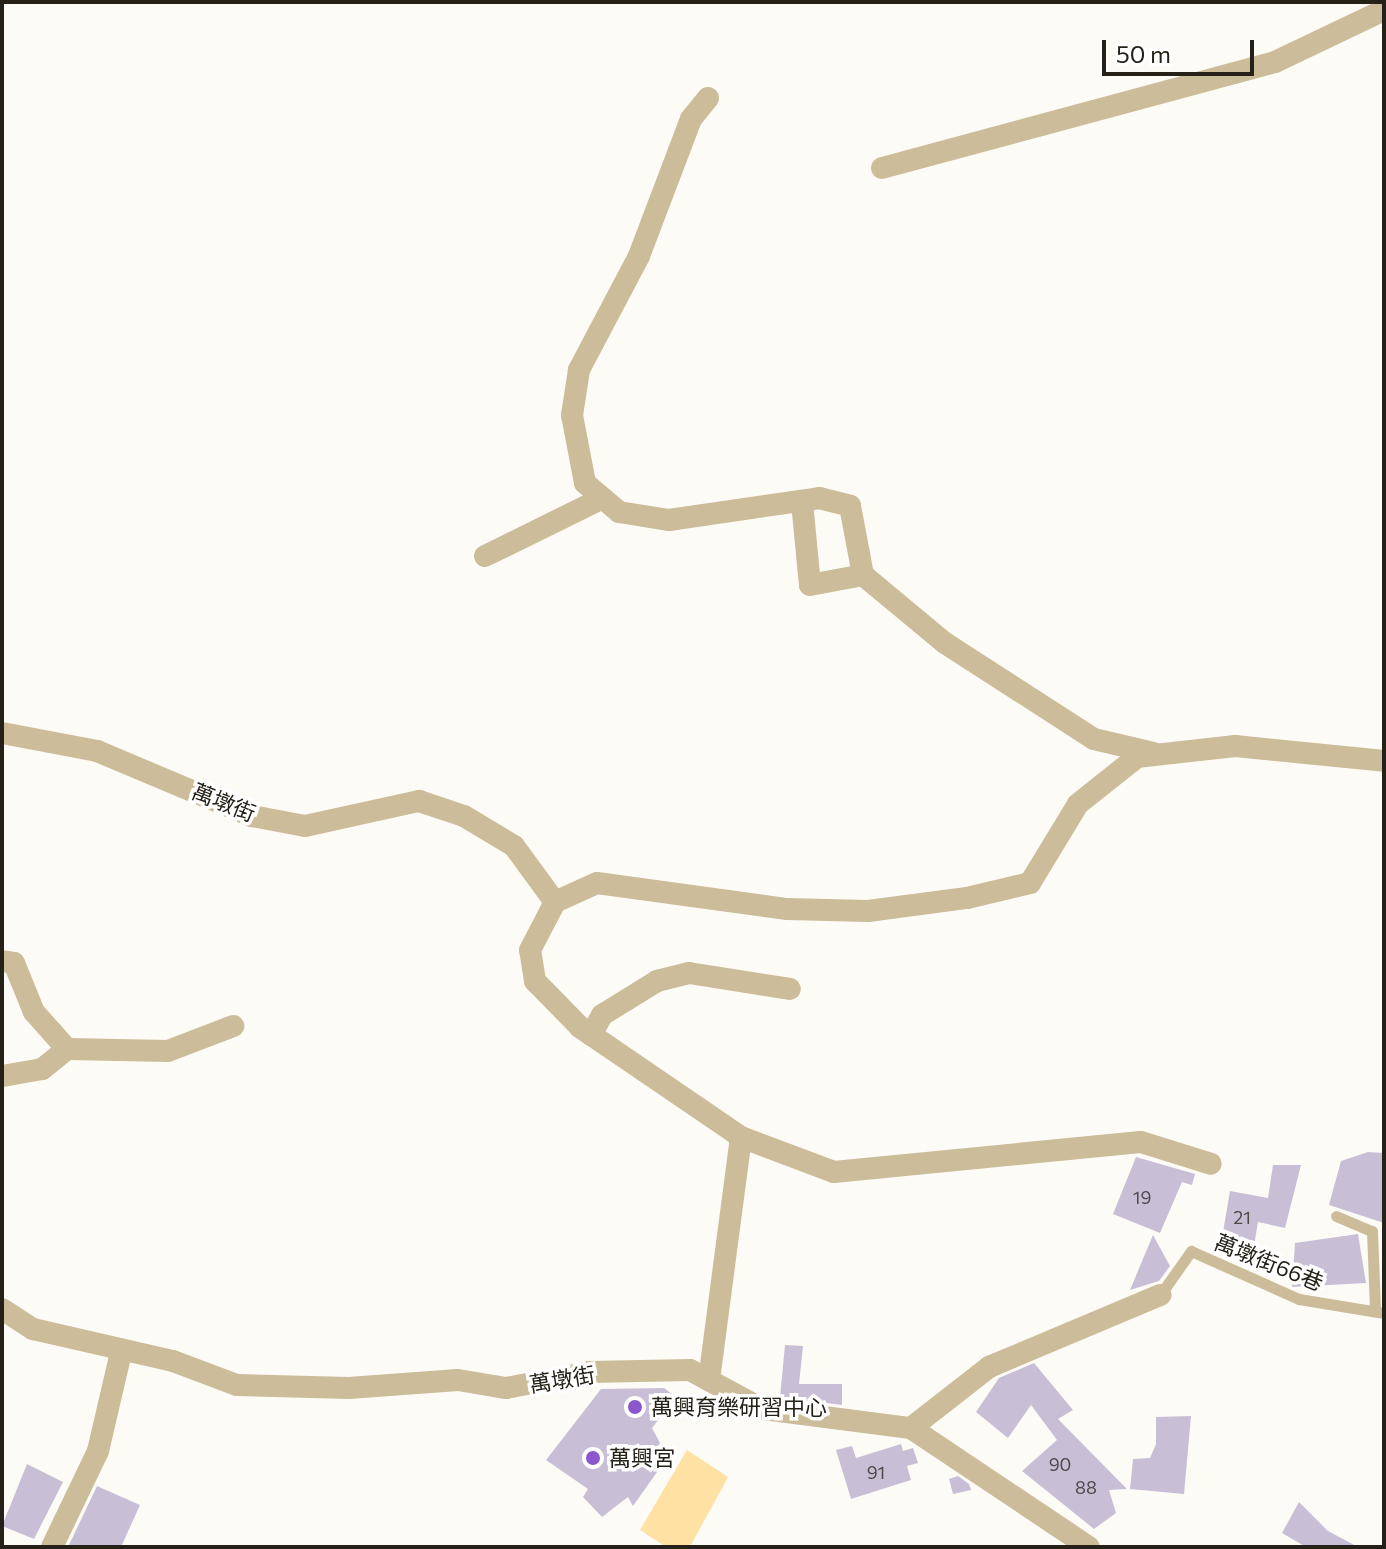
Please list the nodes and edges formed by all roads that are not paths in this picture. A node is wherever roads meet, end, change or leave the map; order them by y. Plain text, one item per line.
1 (1384, 10) edge
2 (708, 98) dead end
3 (882, 168) dead end
4 (603, 498) junction
5 (802, 502) junction
6 (485, 556) dead end
7 (863, 575) junction
8 (2, 733) edge
9 (1154, 753) junction
10 (1384, 761) edge
11 (555, 902) junction
12 (2, 961) edge
13 (790, 989) dead end
14 (233, 1026) dead end
15 (591, 1035) junction
16 (67, 1049) junction
17 (2, 1076) edge
18 (741, 1137) junction
19 (1211, 1164) dead end
20 (1336, 1216) dead end
21 (1160, 1295) joint
22 (2, 1309) edge
23 (1379, 1311) edge
24 (121, 1352) junction
25 (709, 1380) junction
26 (911, 1428) junction
27 (52, 1547) edge
28 (1089, 1547) edge

1 - 3 street
2 - 4 street
4 - 5 street
4 - 6 street
5 - 7 street
5 - 7 street
7 - 9 street
8 - 11 street, 萬墩街
9 - 10 street
9 - 11 street
11 - 15 street
12 - 16 street
13 - 15 street
14 - 16 street
15 - 18 street
16 - 17 street
18 - 19 street
18 - 25 street
20 - 23 lane
21 - 23 lane, 萬墩街66巷
21 - 26 street
22 - 24 street, 萬墩街
24 - 25 street, 萬墩街
24 - 27 street
25 - 26 street, 萬墩街
26 - 28 street, 萬墩街

